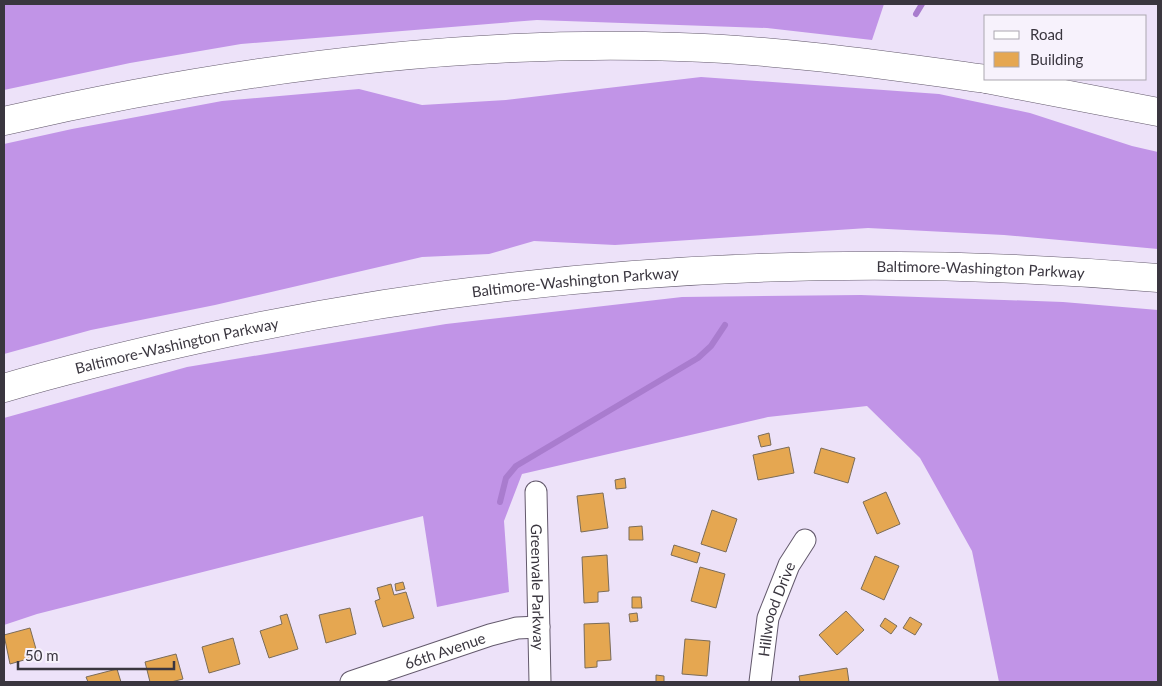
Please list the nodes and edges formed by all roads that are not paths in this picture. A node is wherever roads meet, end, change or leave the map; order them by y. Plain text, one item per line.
1 (984, 79) edge
2 (991, 80) edge
3 (1158, 112) edge
4 (4, 121) edge
5 (1158, 278) edge
6 (4, 388) edge
7 (536, 492) dead end
8 (805, 540) dead end
9 (539, 627) junction
10 (351, 682) edge
11 (540, 682) edge
12 (760, 682) edge

1 - 4 highway
2 - 3 highway
5 - 6 highway, Baltimore-Washington Parkway
7 - 9 street, Greenvale Parkway
8 - 12 street, Hillwood Drive
9 - 10 street, 66th Avenue
9 - 11 street, Greenvale Parkway

